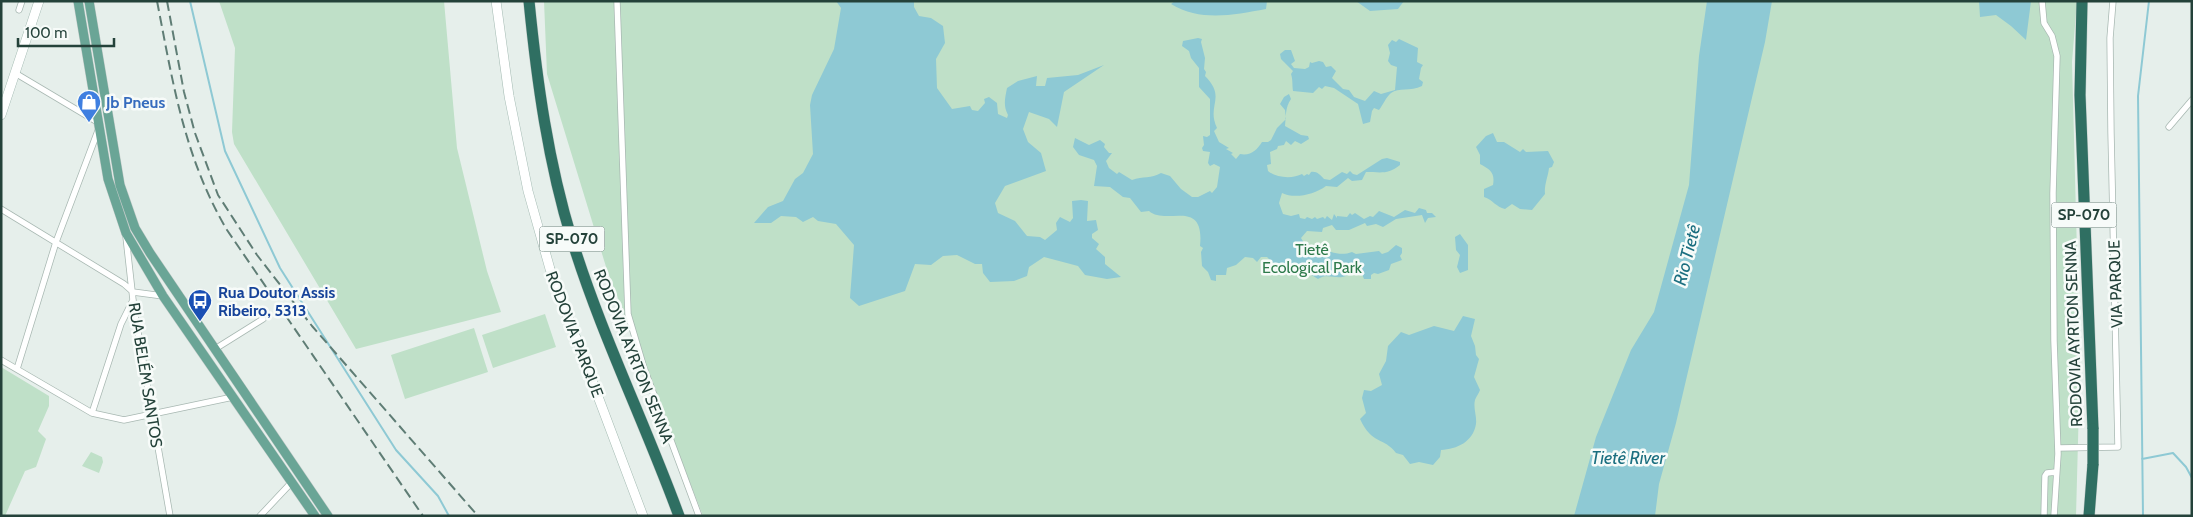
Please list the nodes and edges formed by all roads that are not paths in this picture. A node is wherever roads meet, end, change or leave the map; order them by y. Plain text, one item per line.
1 (22, 1) edge
2 (39, 1) edge
3 (78, 1) edge
4 (89, 1) edge
5 (496, 1) edge
6 (529, 1) edge
7 (617, 1) edge
8 (2042, 1) edge
9 (2082, 1) edge
10 (2113, 1) edge
11 (19, 10) dead end
12 (15, 73) junction
13 (2192, 100) edge
14 (1, 115) edge
15 (99, 124) junction
16 (2169, 127) dead end
17 (1, 209) edge
18 (126, 233) junction
19 (56, 242) junction
20 (134, 292) junction
21 (163, 296) junction
22 (133, 300) junction
23 (262, 319) dead end
24 (215, 349) junction
25 (1, 360) edge
26 (17, 370) junction
27 (233, 397) junction
28 (92, 413) junction
29 (152, 416) junction
30 (2058, 448) junction
31 (2056, 472) junction
32 (292, 483) junction
33 (170, 516) edge
34 (260, 516) edge
35 (315, 516) edge
36 (328, 516) edge
37 (643, 516) edge
38 (679, 516) edge
39 (699, 516) edge
40 (2044, 516) edge
41 (2054, 516) edge
42 (2089, 516) edge

1 - 11 street
2 - 12 street
3 - 15 main road
4 - 24 main road
5 - 37 street, RODOVIA PARQUE
6 - 38 highway, RODOVIA AYRTON SENNA / SP-070
7 - 39 street
8 - 30 street
9 - 42 highway, RODOVIA AYRTON SENNA / SP-070, bridge
10 - 30 street, VIA PARQUE
12 - 14 street
12 - 15 street
13 - 16 street
15 - 18 main road
15 - 19 street
17 - 19 street
18 - 20 street, RUA BELÉM SANTOS
18 - 21 main road
19 - 20 street
19 - 26 street
20 - 21 street
20 - 22 street, RUA BELÉM SANTOS
21 - 27 main road
22 - 28 street
22 - 29 street, RUA BELÉM SANTOS
23 - 24 street
24 - 36 main road
25 - 26 street
26 - 28 street
27 - 29 street
27 - 32 main road
28 - 29 street
29 - 33 street, RUA BELÉM SANTOS
30 - 31 street
31 - 40 street
31 - 41 street
32 - 34 street
32 - 35 main road

